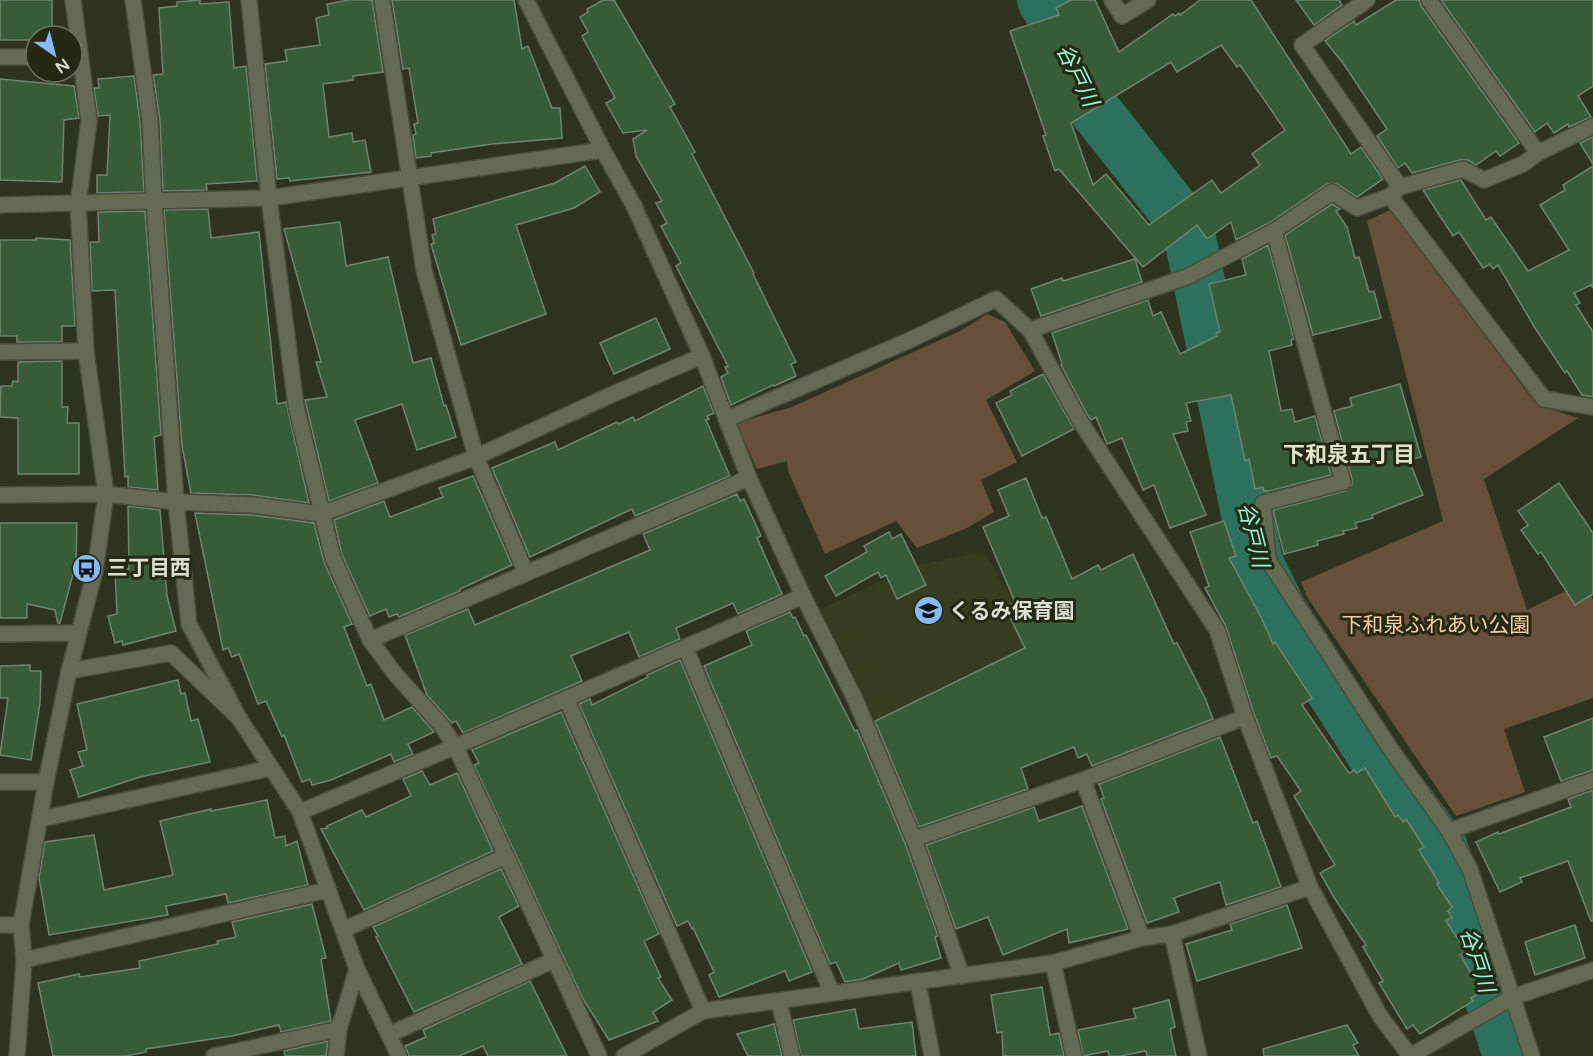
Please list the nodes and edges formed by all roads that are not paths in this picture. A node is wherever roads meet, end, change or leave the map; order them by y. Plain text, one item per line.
1 (73, 0) edge
2 (133, 0) edge
3 (249, 0) edge
4 (382, 0) edge
5 (526, 0) edge
6 (1112, 0) edge
7 (1148, 0) edge
8 (1367, 0) edge
9 (1430, 0) edge
10 (74, 24) edge
11 (0, 57) edge
12 (24, 57) edge
13 (82, 84) edge
14 (1593, 126) edge
15 (603, 150) junction
16 (1538, 153) junction
17 (409, 177) junction
18 (1395, 191) junction
19 (269, 198) junction
20 (154, 202) junction
21 (78, 204) junction
22 (0, 205) edge
23 (1274, 231) junction
24 (1030, 330) junction
25 (86, 351) junction
26 (0, 352) edge
27 (702, 356) junction
28 (1593, 407) edge
29 (727, 419) junction
30 (476, 457) junction
31 (749, 478) junction
32 (0, 495) edge
33 (106, 495) junction
34 (176, 502) junction
35 (321, 514) junction
36 (526, 573) junction
37 (802, 596) junction
38 (78, 633) junction
39 (0, 634) edge
40 (370, 640) junction
41 (684, 647) junction
42 (69, 670) junction
43 (566, 698) junction
44 (1245, 717) junction
45 (239, 718) junction
46 (456, 748) junction
47 (271, 768) junction
48 (1083, 780) junction
49 (1593, 780) edge
50 (0, 782) edge
51 (46, 782) junction
52 (300, 812) junction
53 (41, 819) junction
54 (1449, 831) junction
55 (914, 839) junction
56 (506, 856) junction
57 (1310, 887) junction
58 (328, 890) junction
59 (0, 925) edge
60 (21, 925) junction
61 (343, 930) junction
62 (1172, 934) junction
63 (1142, 938) junction
64 (24, 960) junction
65 (554, 960) junction
66 (1053, 963) junction
67 (357, 969) junction
68 (1593, 970) edge
69 (962, 976) junction
70 (918, 983) junction
71 (832, 993) junction
72 (1510, 999) junction
73 (779, 1002) junction
74 (704, 1011) junction
75 (339, 1029) junction
76 (390, 1034) junction
77 (17, 1056) edge
78 (214, 1056) edge
79 (336, 1056) edge
80 (399, 1056) edge
81 (598, 1056) edge
82 (624, 1056) edge
83 (792, 1056) edge
84 (932, 1056) edge
85 (1074, 1056) edge
86 (1199, 1056) edge
87 (1410, 1056) edge
88 (1532, 1056) edge

1 - 10 street
2 - 20 street
3 - 19 street
4 - 17 street
5 - 15 street
6 - 7 street
8 - 18 street
9 - 16 street
11 - 12 street
13 - 21 street
14 - 16 street
15 - 17 street
15 - 27 street
16 - 18 street
17 - 19 street
17 - 30 street
18 - 23 street
18 - 28 street
19 - 20 street
19 - 35 street
20 - 21 street
20 - 34 street
21 - 22 street
21 - 25 street
23 - 24 street
23 - 54 street
24 - 29 street
24 - 44 street
25 - 26 street
25 - 33 street
27 - 29 street
27 - 30 street
29 - 31 street
30 - 35 street
30 - 36 street
31 - 36 street
31 - 37 street
32 - 33 street
33 - 34 street
33 - 38 street
34 - 35 street
34 - 45 street
35 - 40 street
36 - 40 street
37 - 41 street
37 - 55 street
38 - 39 street
38 - 42 street
40 - 46 street
41 - 43 street
41 - 71 street
42 - 45 street
42 - 51 street
43 - 46 street
43 - 74 street
44 - 48 street
44 - 57 street
45 - 47 street
46 - 52 street
46 - 56 street
47 - 52 street
47 - 53 street
48 - 55 street
48 - 63 street
49 - 54 street
50 - 51 street
51 - 53 street
52 - 58 street
53 - 60 street
54 - 72 street
55 - 69 street
56 - 61 street
56 - 65 street
57 - 62 street
57 - 87 street
58 - 61 street
58 - 64 street
59 - 60 street
60 - 64 street
61 - 67 street
62 - 63 street
62 - 86 street
63 - 66 street
64 - 77 street
65 - 76 street
65 - 81 street
66 - 69 street
66 - 85 street
67 - 75 street
67 - 76 street
68 - 72 street
69 - 70 street
70 - 71 street
70 - 84 street
71 - 73 street
72 - 87 street
72 - 88 street
73 - 74 street
73 - 83 street
74 - 82 street
75 - 78 street
75 - 79 street
76 - 80 street

